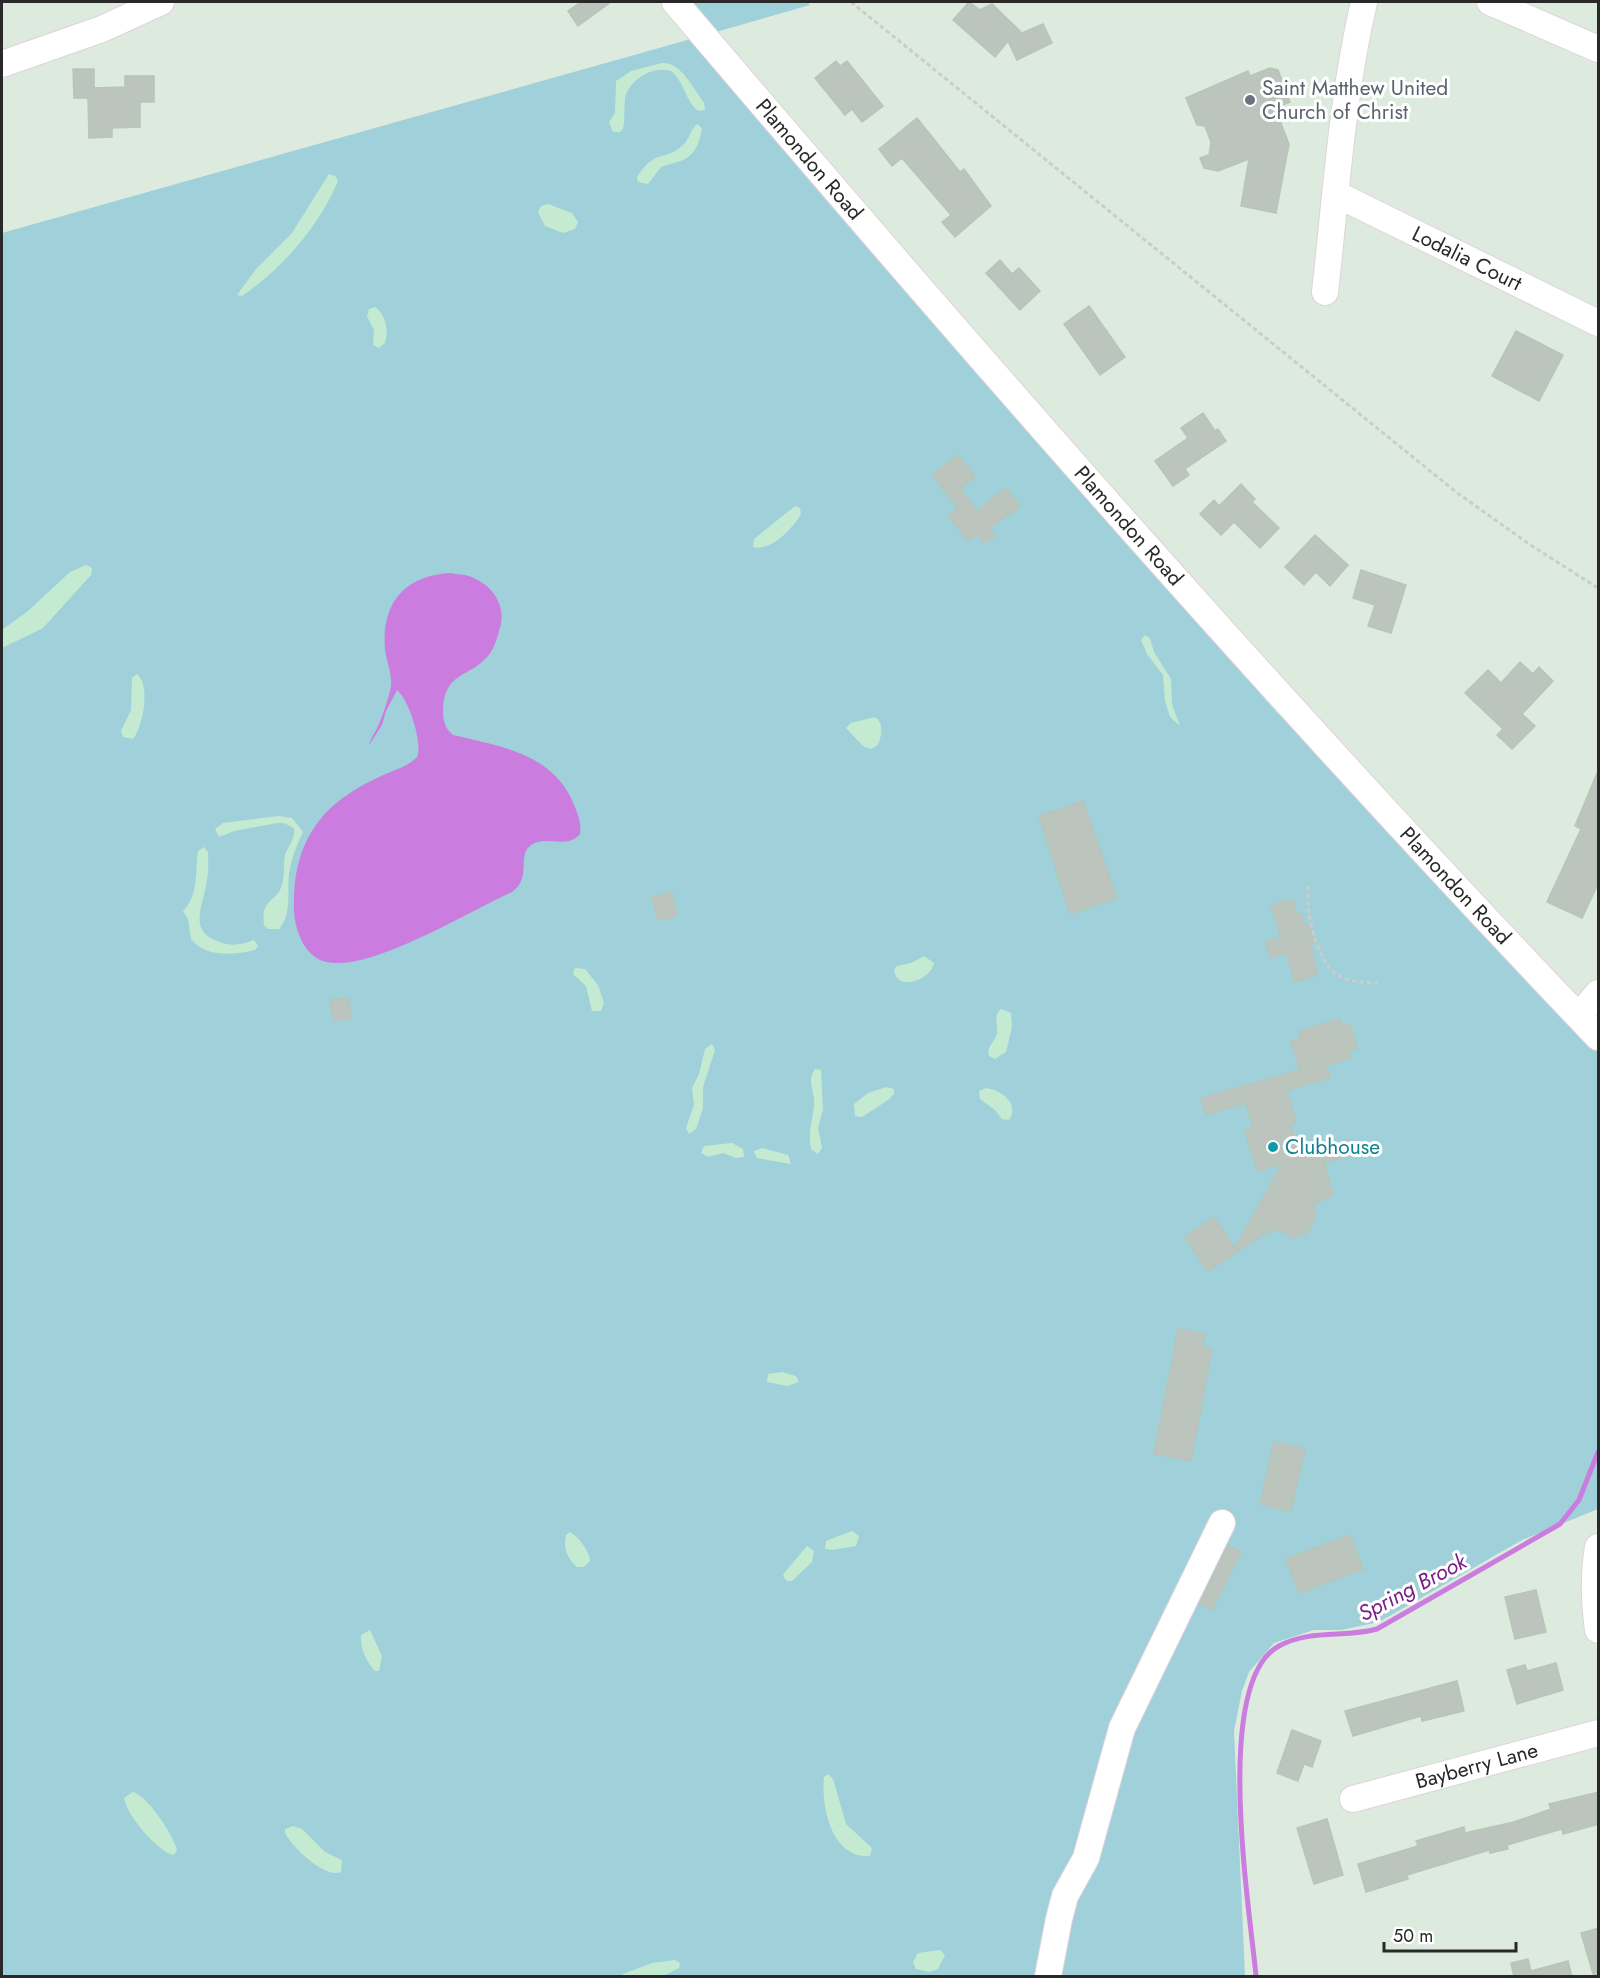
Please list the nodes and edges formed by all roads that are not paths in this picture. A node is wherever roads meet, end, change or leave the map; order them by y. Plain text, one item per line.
1 (161, 2) edge
2 (675, 2) edge
3 (1364, 2) edge
4 (1490, 2) edge
5 (1599, 49) edge
6 (2, 64) edge
7 (1336, 194) junction
8 (1325, 292) dead end
9 (1599, 323) edge
10 (1599, 993) edge
11 (1579, 1016) junction
12 (1599, 1037) edge
13 (1222, 1523) dead end
14 (1599, 1547) edge
15 (1599, 1630) edge
16 (1599, 1733) edge
17 (1353, 1799) dead end
18 (1048, 1977) edge

1 - 6 street
2 - 11 street, Plamondon Road
3 - 7 street
4 - 5 street
7 - 8 street
7 - 9 street, Lodalia Court
10 - 11 street
11 - 12 street, Plamondon Road
13 - 18 street
14 - 15 street
16 - 17 street, Bayberry Lane

